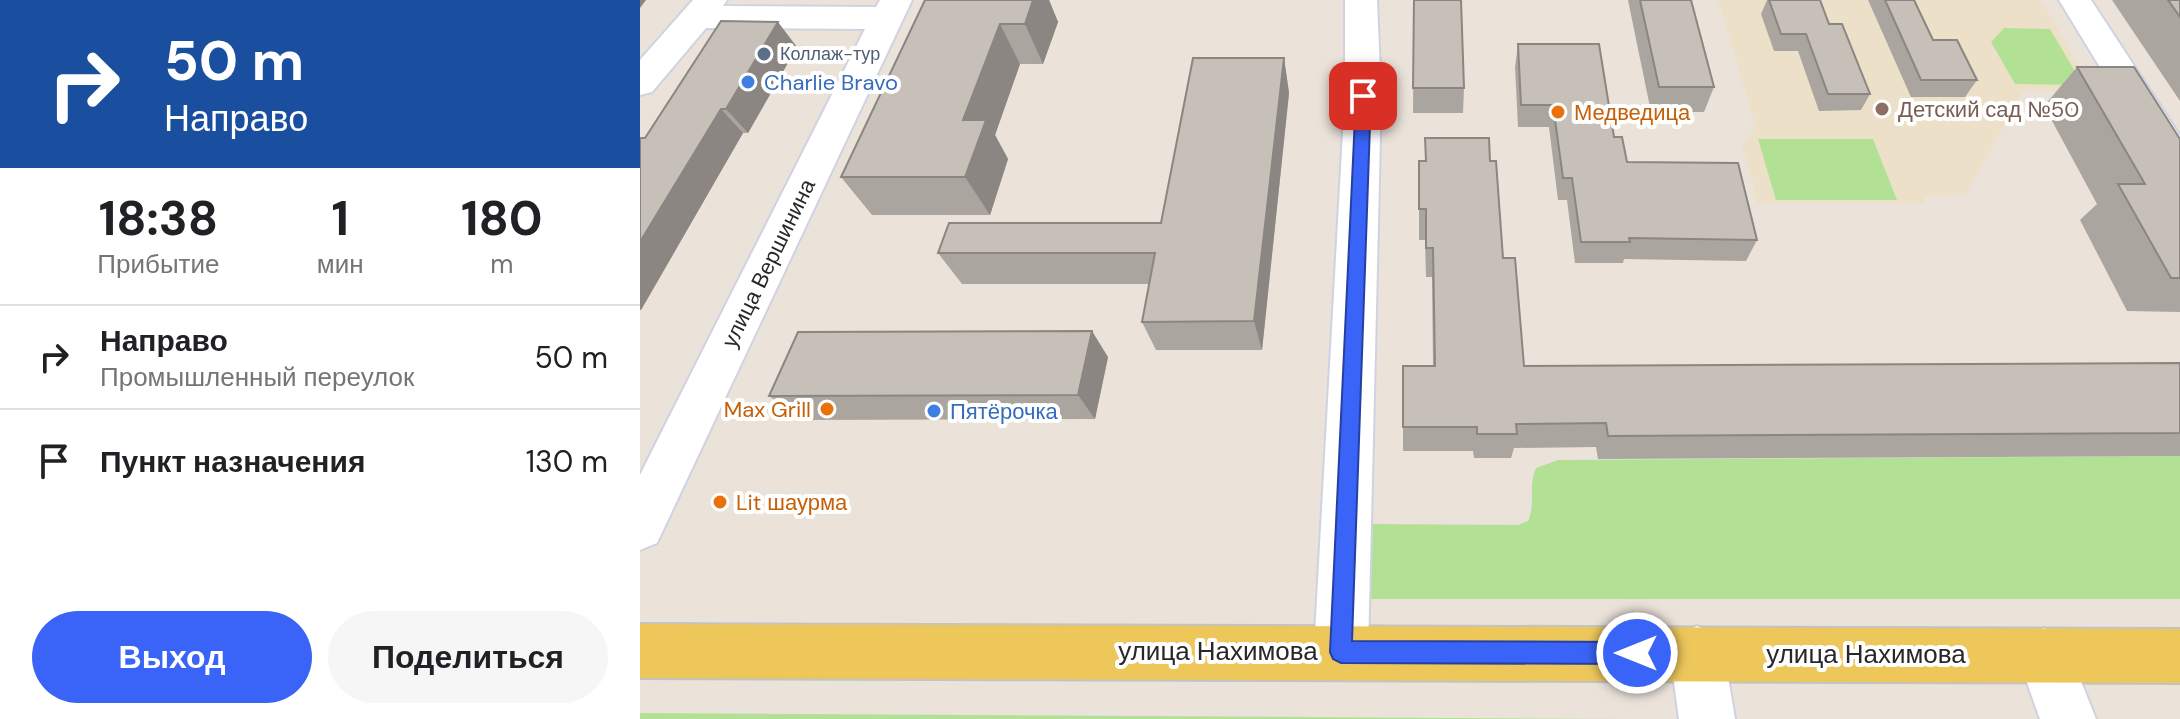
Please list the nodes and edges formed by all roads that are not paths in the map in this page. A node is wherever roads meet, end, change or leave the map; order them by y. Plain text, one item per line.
1 (1361, 0) edge
2 (705, 8) edge
3 (892, 9) edge
4 (2071, 11) edge
5 (640, 83) edge
6 (2180, 167) edge
7 (640, 526) edge
8 (640, 651) edge
9 (1341, 652) junction
10 (1697, 653) junction
11 (2044, 655) junction
12 (2180, 656) edge
13 (1707, 719) edge
14 (2068, 719) edge

1 - 9 street
2 - 3 street
2 - 5 street
3 - 7 street, улица Вершинина
4 - 6 street
8 - 9 main road, улица Нахимова
9 - 10 main road, улица Нахимова
10 - 11 main road, улица Нахимова
10 - 13 street
11 - 12 main road, улица Нахимова
11 - 14 street

